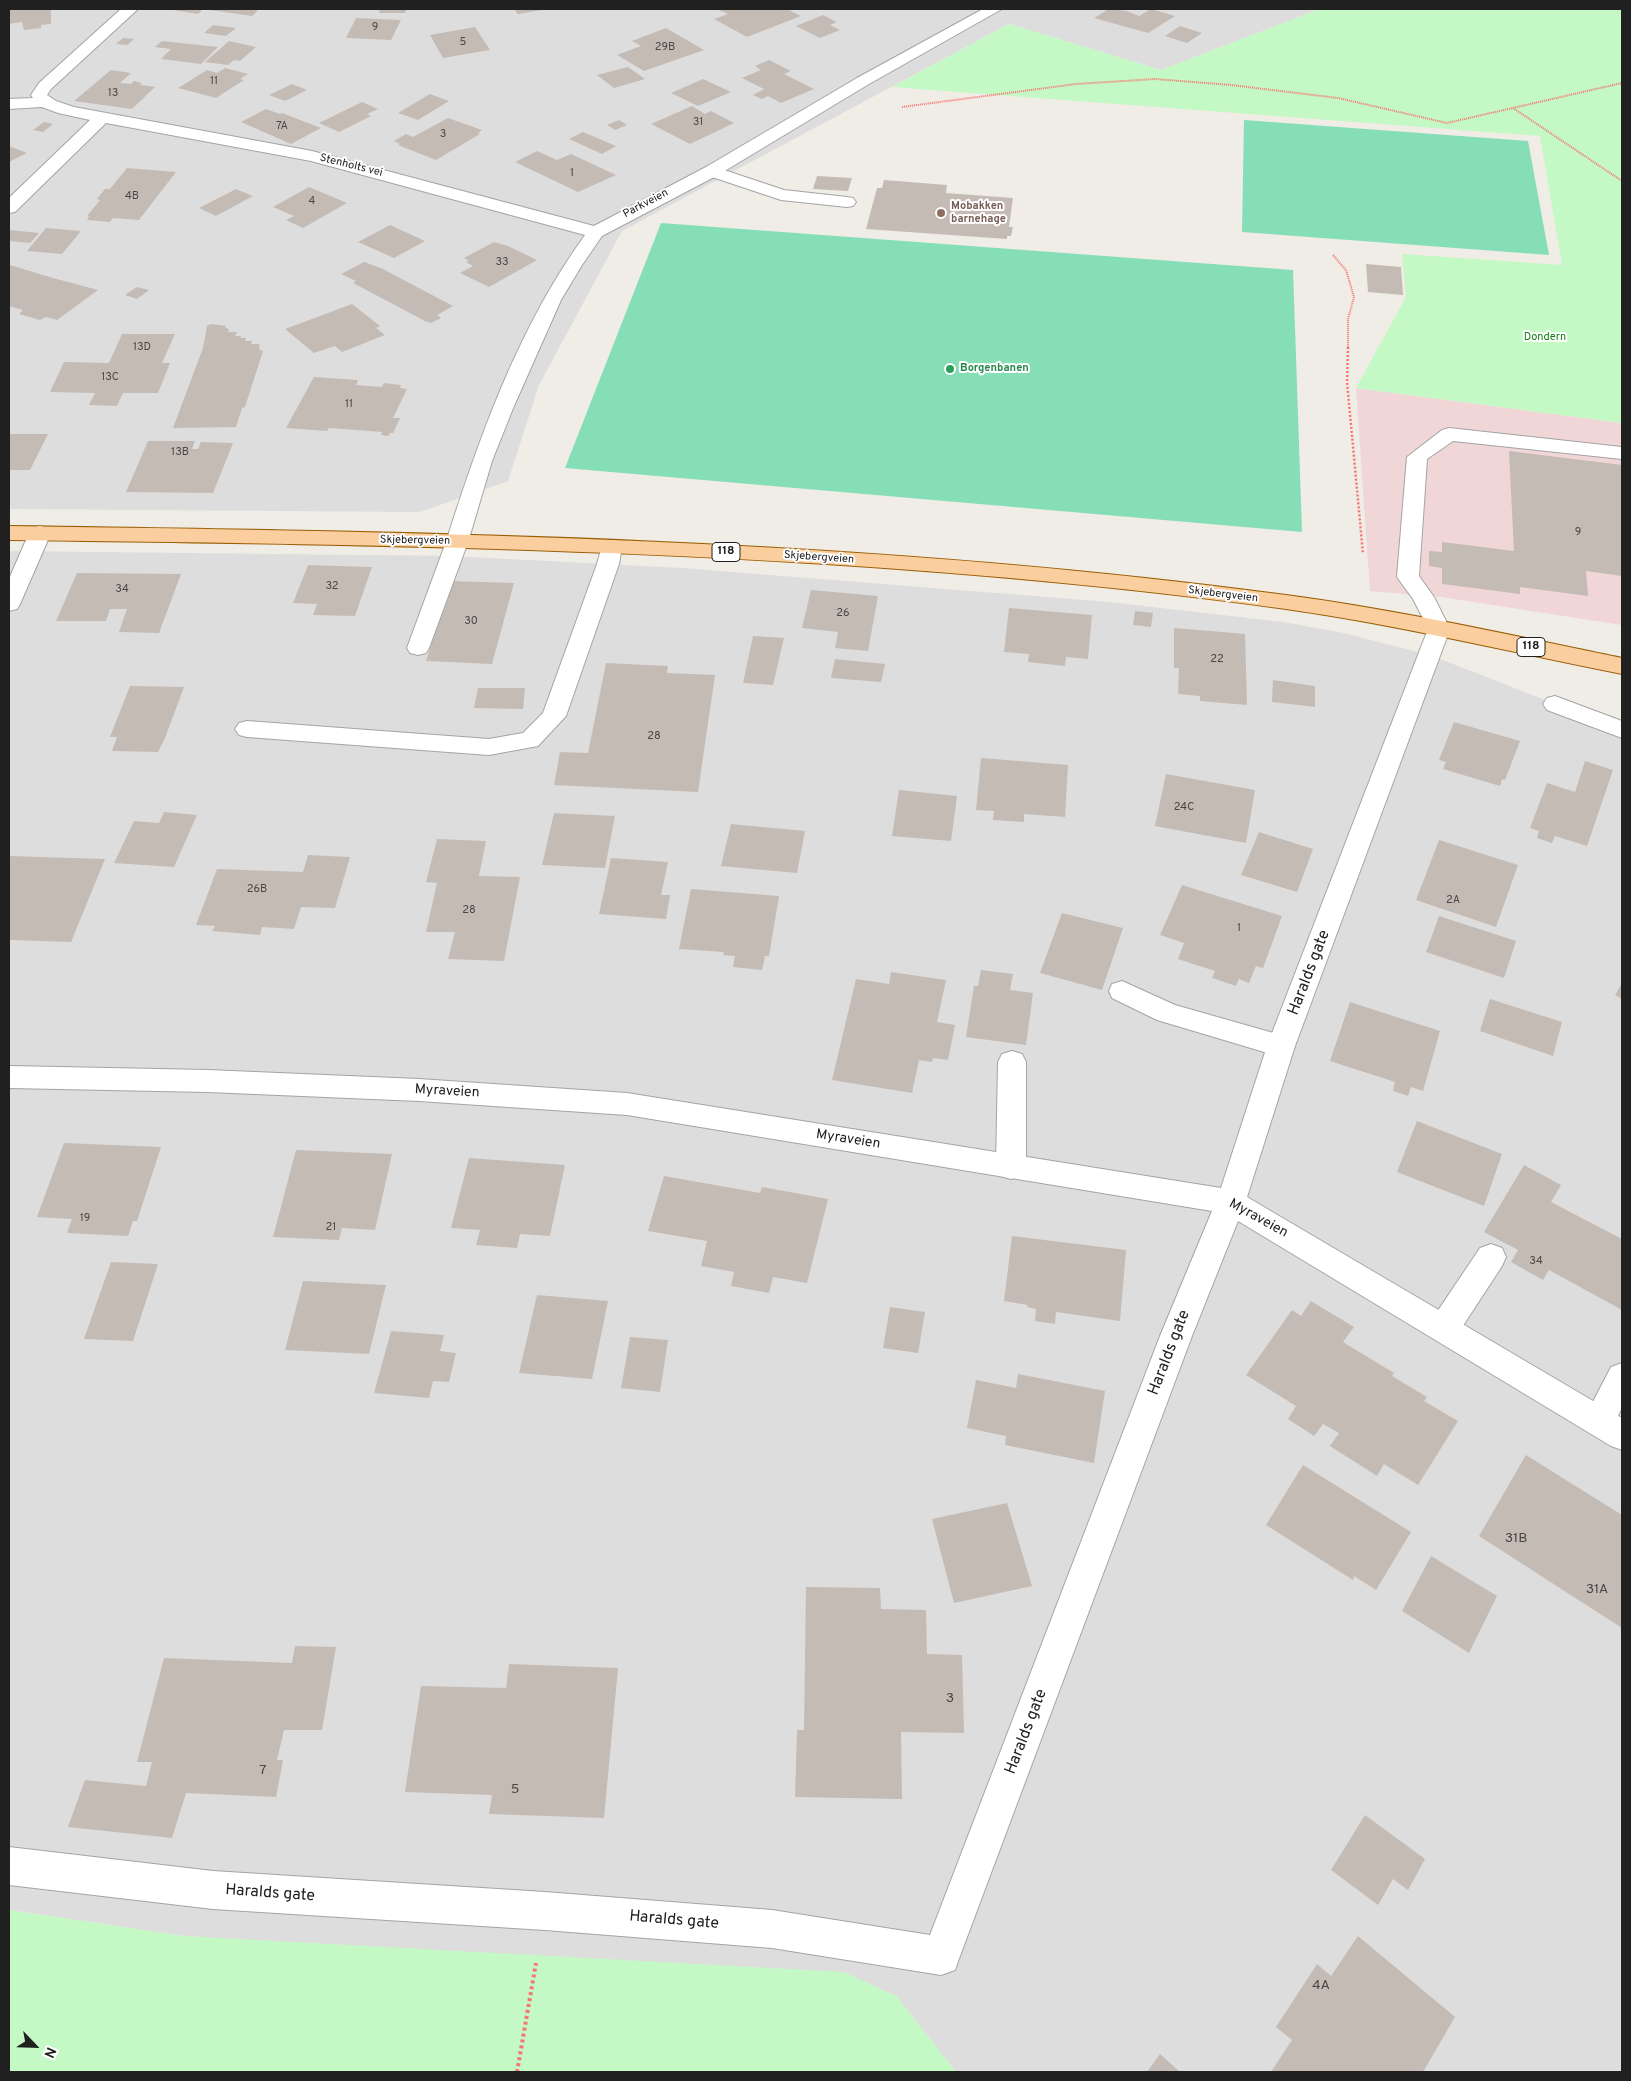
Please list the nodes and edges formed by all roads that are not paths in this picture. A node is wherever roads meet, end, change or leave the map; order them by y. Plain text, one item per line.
1 (130, 9) edge
2 (994, 9) edge
3 (44, 102) junction
4 (9, 104) edge
5 (101, 118) junction
6 (712, 171) junction
7 (847, 202) dead end
8 (9, 208) edge
9 (596, 232) junction
10 (1622, 453) edge
11 (9, 533) edge
12 (40, 533) junction
13 (456, 542) junction
14 (611, 548) junction
15 (9, 604) edge
16 (1439, 629) junction
17 (418, 648) dead end
18 (1622, 666) edge
19 (1556, 704) dead end
20 (247, 729) dead end
21 (1622, 730) edge
22 (1122, 991) dead end
23 (1281, 1046) junction
24 (1012, 1062) dead end
25 (9, 1077) edge
26 (1011, 1166) junction
27 (1231, 1202) junction
28 (1491, 1257) dead end
29 (1444, 1328) junction
30 (1622, 1378) edge
31 (1611, 1428) edge
32 (9, 1866) edge

1 - 3 street
2 - 6 street, Parkveien
3 - 4 street, Stenholts vei
3 - 5 street, Stenholts vei
5 - 8 street
5 - 9 street, Stenholts vei
6 - 7 street
6 - 9 street, Parkveien
9 - 13 street, Parkveien
10 - 16 street
11 - 12 main road, Skjebergveien / 118
12 - 13 main road, Skjebergveien / 118
12 - 15 street
13 - 14 main road, Skjebergveien / 118
13 - 17 street, Parkveien
14 - 16 main road, Skjebergveien / 118
14 - 20 street
16 - 18 main road, Skjebergveien / 118
16 - 23 street, Haralds gate
19 - 21 street
22 - 23 street
23 - 27 street, Haralds gate
24 - 26 street
25 - 26 street, Myraveien
26 - 27 street, Myraveien
27 - 29 street, Myraveien
27 - 32 street, Haralds gate
28 - 29 street
29 - 31 street, Myraveien
30 - 31 street

